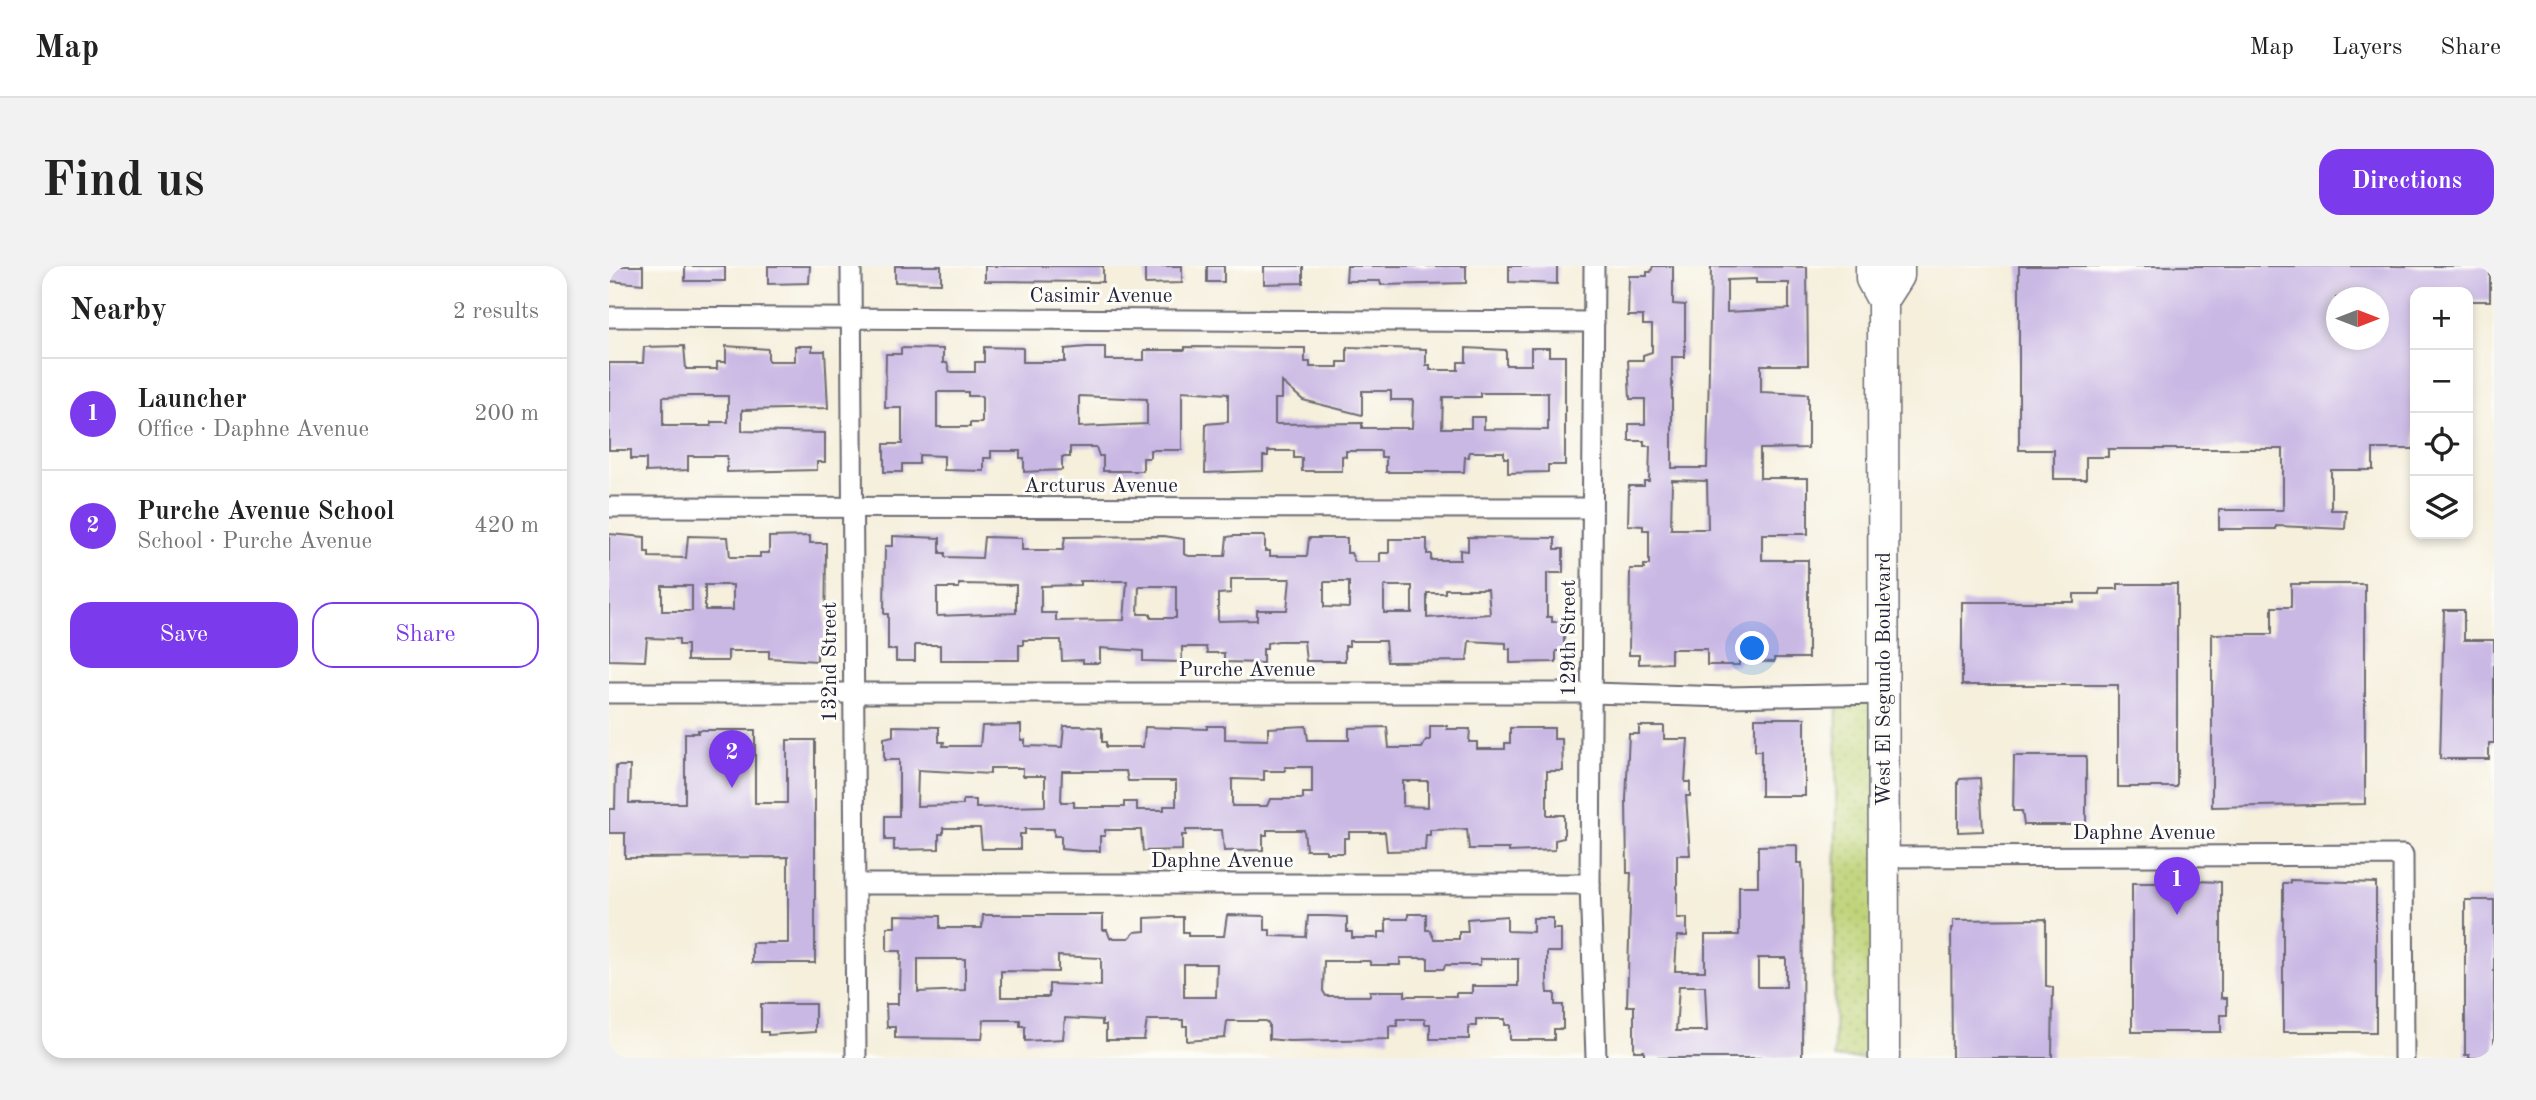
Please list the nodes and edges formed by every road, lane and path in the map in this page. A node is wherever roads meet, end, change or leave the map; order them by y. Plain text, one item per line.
1 (851, 266) edge
2 (1594, 266) edge
3 (1871, 266) edge
4 (1899, 266) edge
5 (1883, 301) junction
6 (609, 317) edge
7 (851, 317) junction
8 (1594, 322) junction
9 (609, 507) edge
10 (1592, 508) junction
11 (852, 509) junction
12 (609, 692) edge
13 (853, 693) junction
14 (1591, 693) junction
15 (1884, 694) junction
16 (1885, 857) junction
17 (855, 884) junction
18 (1590, 884) junction
19 (856, 1058) edge
20 (1596, 1058) edge
21 (1884, 1058) edge
22 (2404, 1058) edge

1 - 7 street, 132nd Street
2 - 8 street, 129th Street
3 - 5 main road, West El Segundo Boulevard
4 - 5 main road, West El Segundo Boulevard
5 - 15 main road, West El Segundo Boulevard
6 - 7 street, Casimir Avenue
7 - 8 street, Casimir Avenue
7 - 11 street, 132nd Street
8 - 10 street, 129th Street
9 - 11 street, Arcturus Avenue
10 - 11 street, Arcturus Avenue
10 - 14 street, 129th Street
11 - 13 street, 132nd Street
12 - 13 street, Purche Avenue
13 - 14 street, Purche Avenue
13 - 17 street, 132nd Street
14 - 15 street, Purche Avenue
14 - 18 street, 129th Street
15 - 16 main road, West El Segundo Boulevard
16 - 21 main road, West El Segundo Boulevard
16 - 22 street, Daphne Avenue
17 - 18 street, Daphne Avenue
17 - 19 street, 132nd Street
18 - 20 street, 129th Street

